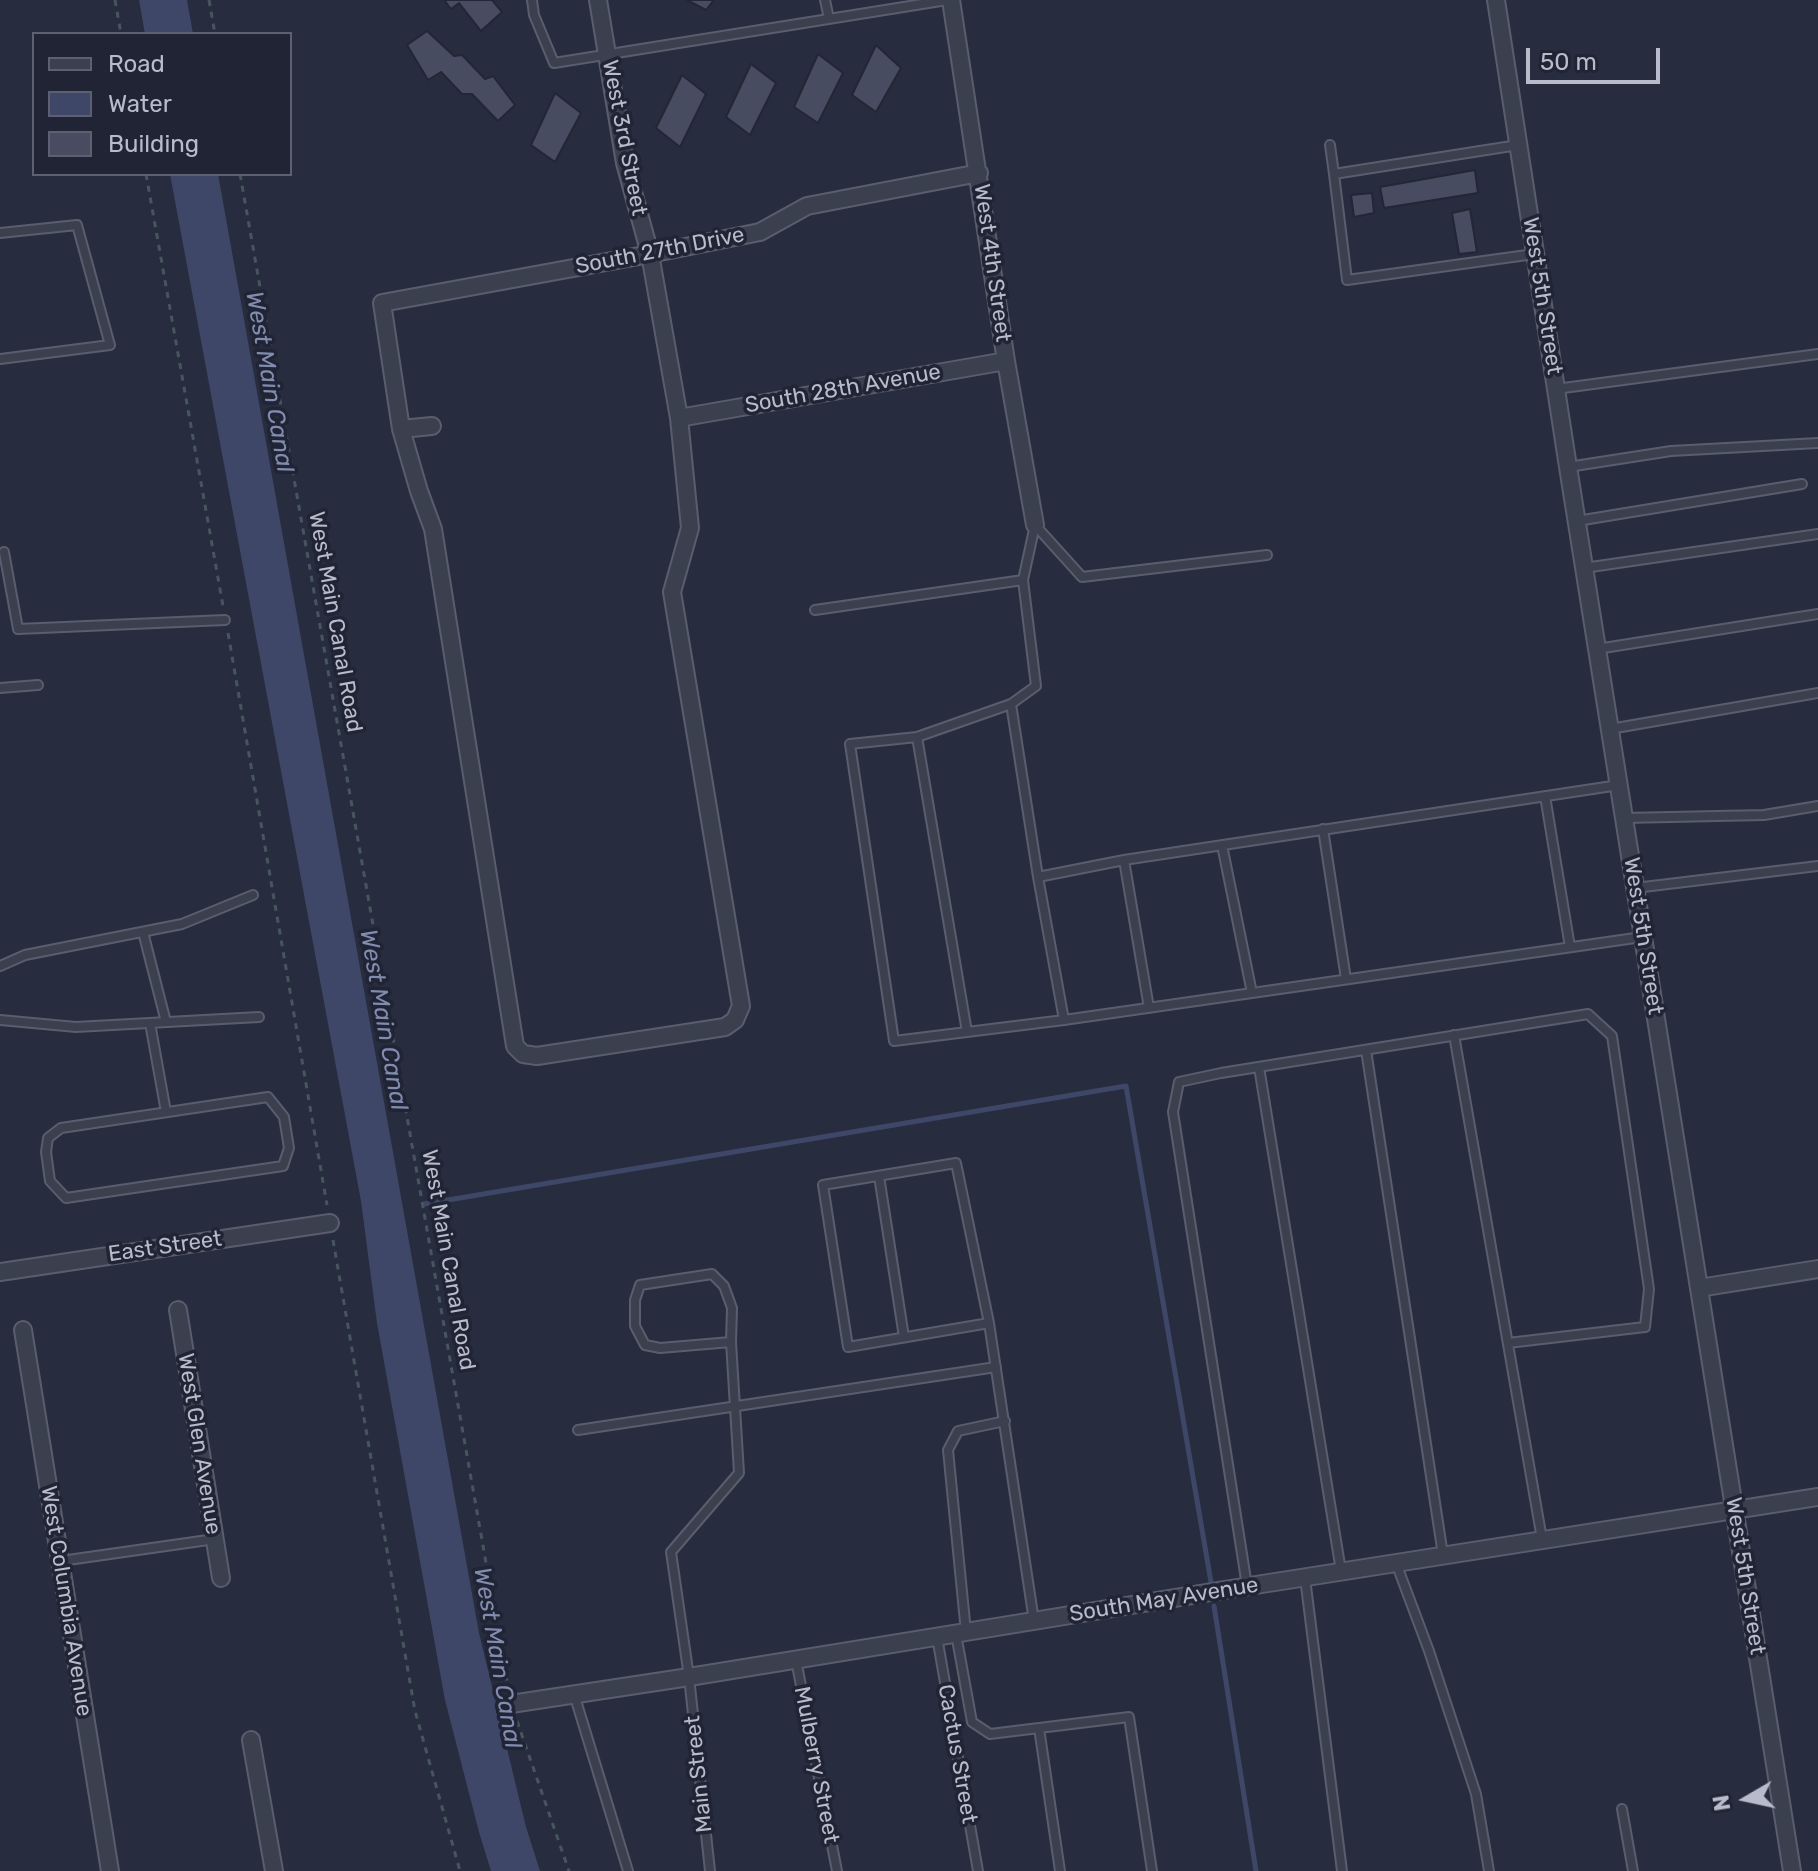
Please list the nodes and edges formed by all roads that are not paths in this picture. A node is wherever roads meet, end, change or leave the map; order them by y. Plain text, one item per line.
1 (532, 0) edge
2 (598, 0) edge
3 (825, 0) edge
4 (949, 0) edge
5 (1496, 0) edge
6 (829, 19) junction
7 (607, 54) junction
8 (1519, 144) junction
9 (1330, 145) dead end
10 (979, 173) junction
11 (1334, 174) junction
12 (0, 233) edge
13 (650, 254) junction
14 (1535, 254) junction
15 (1818, 354) edge
16 (0, 359) edge
17 (1006, 361) junction
18 (1556, 389) junction
19 (679, 418) junction
20 (432, 426) dead end
21 (401, 429) junction
22 (1818, 443) edge
23 (1568, 467) junction
24 (1802, 484) dead end
25 (1577, 521) junction
26 (1035, 525) junction
27 (1818, 534) edge
28 (4, 552) dead end
29 (1267, 555) dead end
30 (1584, 568) junction
31 (1023, 580) junction
32 (815, 610) dead end
33 (1818, 614) edge
34 (225, 620) road end
35 (1597, 649) junction
36 (38, 685) dead end
37 (0, 688) edge
38 (1818, 693) edge
39 (1011, 704) junction
40 (1610, 729) junction
41 (917, 737) junction
42 (1619, 785) junction
43 (1545, 796) junction
44 (1818, 806) edge
45 (1624, 818) junction
46 (1323, 829) junction
47 (1222, 845) junction
48 (1124, 860) junction
49 (1818, 866) edge
50 (1038, 877) junction
51 (1635, 888) junction
52 (253, 895) dead end
53 (143, 932) junction
54 (1643, 937) junction
55 (1570, 947) junction
56 (0, 966) edge
57 (1346, 979) junction
58 (1252, 993) junction
59 (1149, 1008) junction
60 (259, 1017) dead end
61 (0, 1020) edge
62 (1064, 1020) junction
63 (166, 1022) junction
64 (150, 1023) junction
65 (967, 1032) junction
66 (1454, 1035) junction
67 (1366, 1050) junction
68 (1259, 1067) junction
69 (166, 1112) junction
70 (879, 1176) junction
71 (330, 1223) road end
72 (1818, 1269) edge
73 (0, 1272) edge
74 (1699, 1288) junction
75 (178, 1310) dead end
76 (989, 1323) junction
77 (23, 1330) dead end
78 (904, 1337) junction
79 (731, 1342) junction
80 (1508, 1343) junction
81 (996, 1367) junction
82 (736, 1406) junction
83 (1005, 1421) junction
84 (578, 1430) dead end
85 (1818, 1497) edge
86 (1735, 1509) junction
87 (215, 1539) junction
88 (1542, 1539) junction
89 (1443, 1555) junction
90 (60, 1561) junction
91 (1396, 1563) junction
92 (1341, 1571) junction
93 (1305, 1577) junction
94 (221, 1578) dead end
95 (1247, 1586) junction
96 (1034, 1621) junction
97 (961, 1633) junction
98 (937, 1637) junction
99 (795, 1659) junction
100 (689, 1677) junction
101 (574, 1694) junction
102 (511, 1704) road end
103 (1039, 1728) junction
104 (251, 1740) dead end
105 (1622, 1809) dead end
106 (110, 1871) edge
107 (274, 1871) edge
108 (628, 1871) edge
109 (710, 1871) edge
110 (837, 1871) edge
111 (978, 1871) edge
112 (1060, 1871) edge
113 (1152, 1871) edge
114 (1342, 1871) edge
115 (1489, 1871) edge
116 (1633, 1871) edge
117 (1792, 1871) edge

1 - 7 lane
2 - 7 street, West 3rd Street
3 - 6 lane
4 - 6 lane
4 - 10 street, West 4th Street
5 - 8 street, West 5th Street
6 - 7 lane
7 - 13 street, West 3rd Street
8 - 11 lane
8 - 14 street, West 5th Street
9 - 11 lane
10 - 13 street, South 27th Drive
10 - 17 street, West 4th Street
11 - 14 lane
12 - 16 lane
13 - 19 street, West 3rd Street
13 - 21 street, South 27th Drive
14 - 18 street, West 5th Street
15 - 18 lane
17 - 19 street, South 28th Avenue
17 - 26 street, West 4th Street
18 - 23 street, West 5th Street
19 - 21 street, West 3rd Street
20 - 21 street
22 - 23 lane
23 - 25 street, West 5th Street
24 - 25 lane
25 - 30 street, West 5th Street
26 - 29 lane
26 - 31 lane
27 - 30 lane
28 - 34 lane
30 - 35 street, West 5th Street
31 - 32 lane
31 - 39 lane
33 - 35 lane
35 - 40 street, West 5th Street
36 - 37 lane
38 - 40 lane
39 - 41 lane
39 - 50 lane
40 - 42 street, West 5th Street
41 - 65 lane
41 - 65 lane
42 - 43 lane
42 - 45 street, West 5th Street
43 - 46 lane
43 - 55 lane
44 - 45 lane
45 - 51 street, West 5th Street
46 - 47 lane
46 - 57 lane
47 - 48 lane
47 - 58 lane
48 - 50 lane
48 - 59 lane
49 - 51 lane
50 - 62 lane
51 - 54 street, West 5th Street
52 - 53 lane
53 - 56 lane
53 - 63 lane
54 - 55 lane
54 - 74 street, West 5th Street
55 - 57 lane
57 - 58 lane
58 - 59 lane
59 - 62 lane
60 - 63 lane
61 - 64 lane
62 - 65 lane
63 - 64 lane
64 - 69 lane
66 - 67 lane
66 - 80 lane
66 - 80 lane
67 - 68 lane
67 - 89 lane
68 - 92 lane
68 - 95 lane
69 - 69 lane
70 - 76 lane
70 - 78 lane
70 - 78 lane
71 - 73 street, East Street
72 - 74 street
74 - 86 street, West 5th Street
75 - 87 street, West Glen Avenue
76 - 78 lane
76 - 81 lane
77 - 90 street, West Columbia Avenue
79 - 79 lane
79 - 82 lane, Main Street
80 - 88 lane
81 - 82 lane
81 - 83 lane
82 - 84 lane
82 - 100 lane, Main Street
83 - 96 lane
83 - 97 lane
85 - 86 street, South May Avenue
86 - 88 street, South May Avenue
86 - 117 street, West 5th Street
87 - 90 lane
87 - 94 street, West Glen Avenue
88 - 89 street, South May Avenue
89 - 91 street, South May Avenue
90 - 106 street, West Columbia Avenue
91 - 92 street, South May Avenue
91 - 115 lane
92 - 93 street, South May Avenue
93 - 95 street, South May Avenue
93 - 114 lane
95 - 96 street, South May Avenue
96 - 97 street, South May Avenue
97 - 98 street, South May Avenue
97 - 103 lane
98 - 99 street, South May Avenue
98 - 111 lane, Cactus Street
99 - 100 street, South May Avenue
99 - 110 lane, Mulberry Street
100 - 101 street, South May Avenue
100 - 109 lane, Main Street
101 - 102 street, South May Avenue
101 - 108 lane
103 - 112 lane
103 - 113 lane
104 - 107 street
105 - 116 lane

